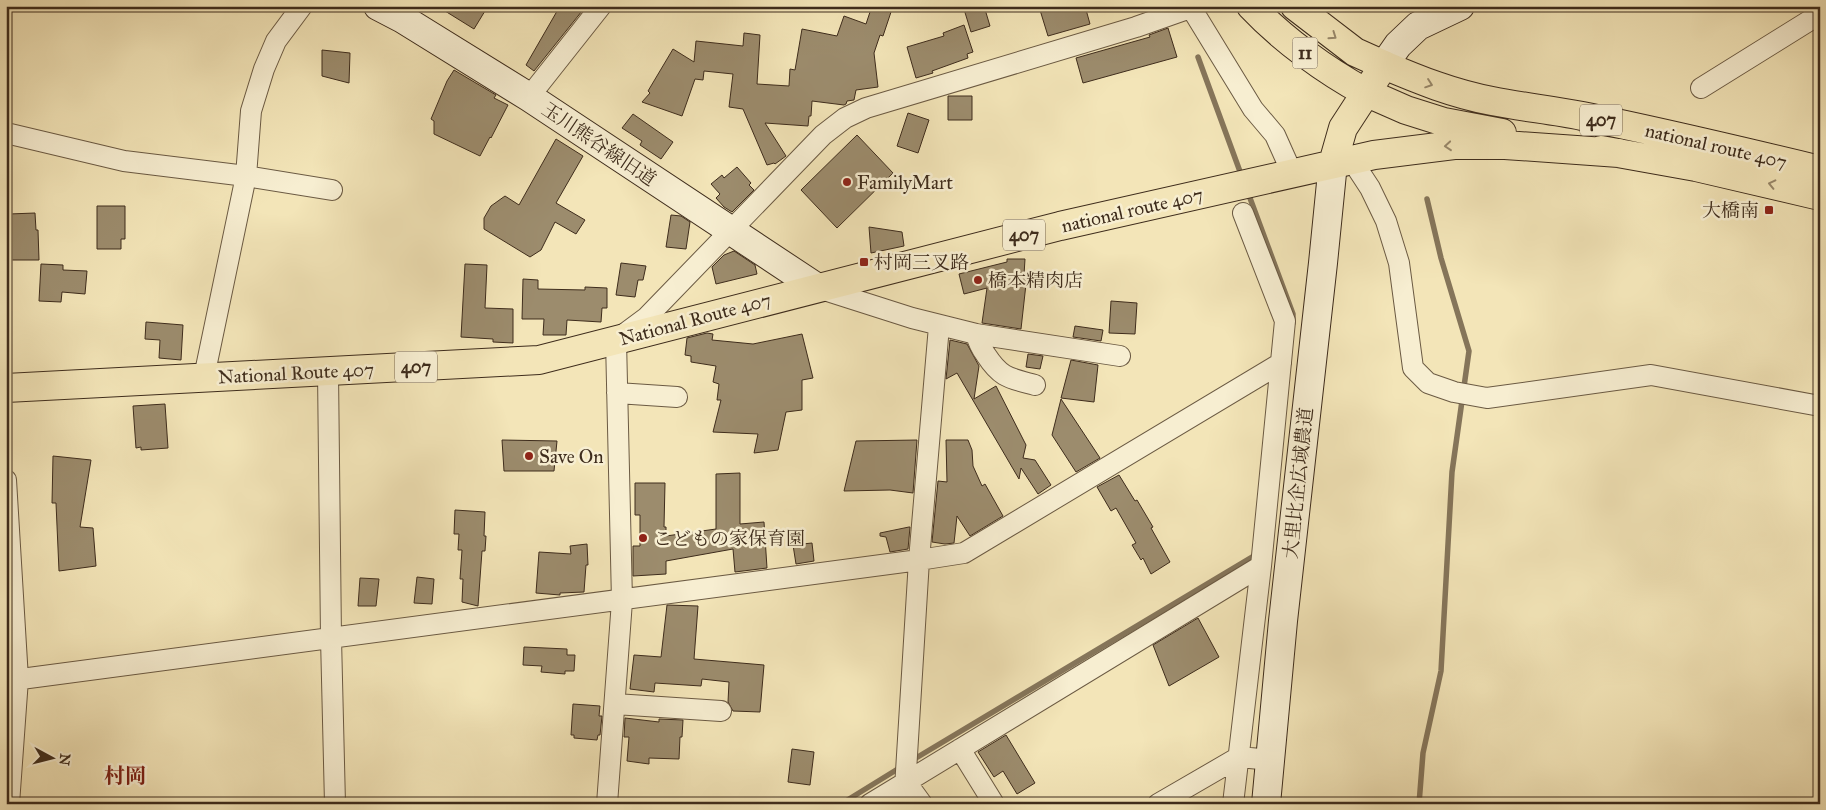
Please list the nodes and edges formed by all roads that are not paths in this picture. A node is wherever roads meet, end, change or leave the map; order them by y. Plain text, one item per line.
1 (302, 6) edge
2 (378, 6) edge
3 (601, 6) edge
4 (1251, 6) edge
5 (1295, 6) edge
6 (1460, 6) edge
7 (1190, 7) edge
8 (1820, 14) edge
9 (1384, 65) junction
10 (1701, 88) dead end
11 (1365, 92) junction
12 (529, 97) junction
13 (6, 133) edge
14 (1619, 153) junction
15 (1342, 161) junction
16 (1820, 170) edge
17 (1292, 172) junction
18 (246, 176) junction
19 (332, 190) dead end
20 (1820, 196) edge
21 (1243, 213) dead end
22 (731, 232) junction
23 (816, 287) junction
24 (939, 326) junction
25 (976, 334) junction
26 (616, 340) junction
27 (1120, 356) dead end
28 (1281, 363) junction
29 (328, 372) junction
30 (204, 377) junction
31 (1035, 385) dead end
32 (6, 388) edge
33 (617, 393) junction
34 (677, 397) dead end
35 (1820, 406) edge
36 (6, 480) edge
37 (919, 560) junction
38 (1261, 566) junction
39 (622, 600) junction
40 (331, 638) junction
41 (12, 680) edge
42 (615, 704) junction
43 (721, 711) dead end
44 (960, 749) junction
45 (1239, 757) junction
46 (1271, 760) junction
47 (906, 782) junction
48 (9, 804) edge
49 (335, 804) edge
50 (607, 804) edge
51 (870, 804) edge
52 (904, 804) edge
53 (922, 804) edge
54 (994, 804) edge
55 (1158, 804) edge
56 (1233, 804) edge
57 (1266, 804) edge

1 - 18 street
2 - 12 street, 玉川熊谷線旧道
3 - 12 street
4 - 11 main road, 11
5 -> 9 main road, 11
6 - 9 street
7 - 17 street
7 - 22 street
8 - 10 street
9 - 11 main road
9 -> 16 main road, national route 407 / 407
11 - 14 main road, national route 407 / 407
11 - 15 main road
12 - 22 street, 玉川熊谷線旧道
13 - 18 street
14 -> 15 main road, national route 407 / 407
20 -> 14 main road, national route 407 / 407
15 - 17 main road, national route 407 / 407
15 - 35 street
15 - 46 street, 大里比企広域農道
17 - 23 main road, national route 407 / 407
18 - 19 street
18 - 30 street
21 - 28 street
22 - 23 street, 玉川熊谷線旧道
22 - 26 street
23 - 24 street
23 - 26 main road, National Route 407 / 407
24 - 25 street
24 - 37 street
25 - 27 street
25 - 31 street
26 - 29 main road, National Route 407 / 407
26 - 33 street
28 - 37 street
28 - 38 street
29 - 30 main road, National Route 407 / 407
29 - 40 street
30 - 32 main road, National Route 407 / 407
33 - 34 street
33 - 39 street
36 - 41 street
37 - 39 street
37 - 47 street
38 - 44 street
38 - 45 street
39 - 40 street
39 - 42 street
40 - 41 street
40 - 49 street
41 - 48 street
42 - 43 street
42 - 50 street
44 - 47 street
44 - 54 street
45 - 46 street
45 - 55 street
45 - 56 street
46 - 57 street, 大里比企広域農道
47 - 51 street
47 - 52 street
47 - 53 street

